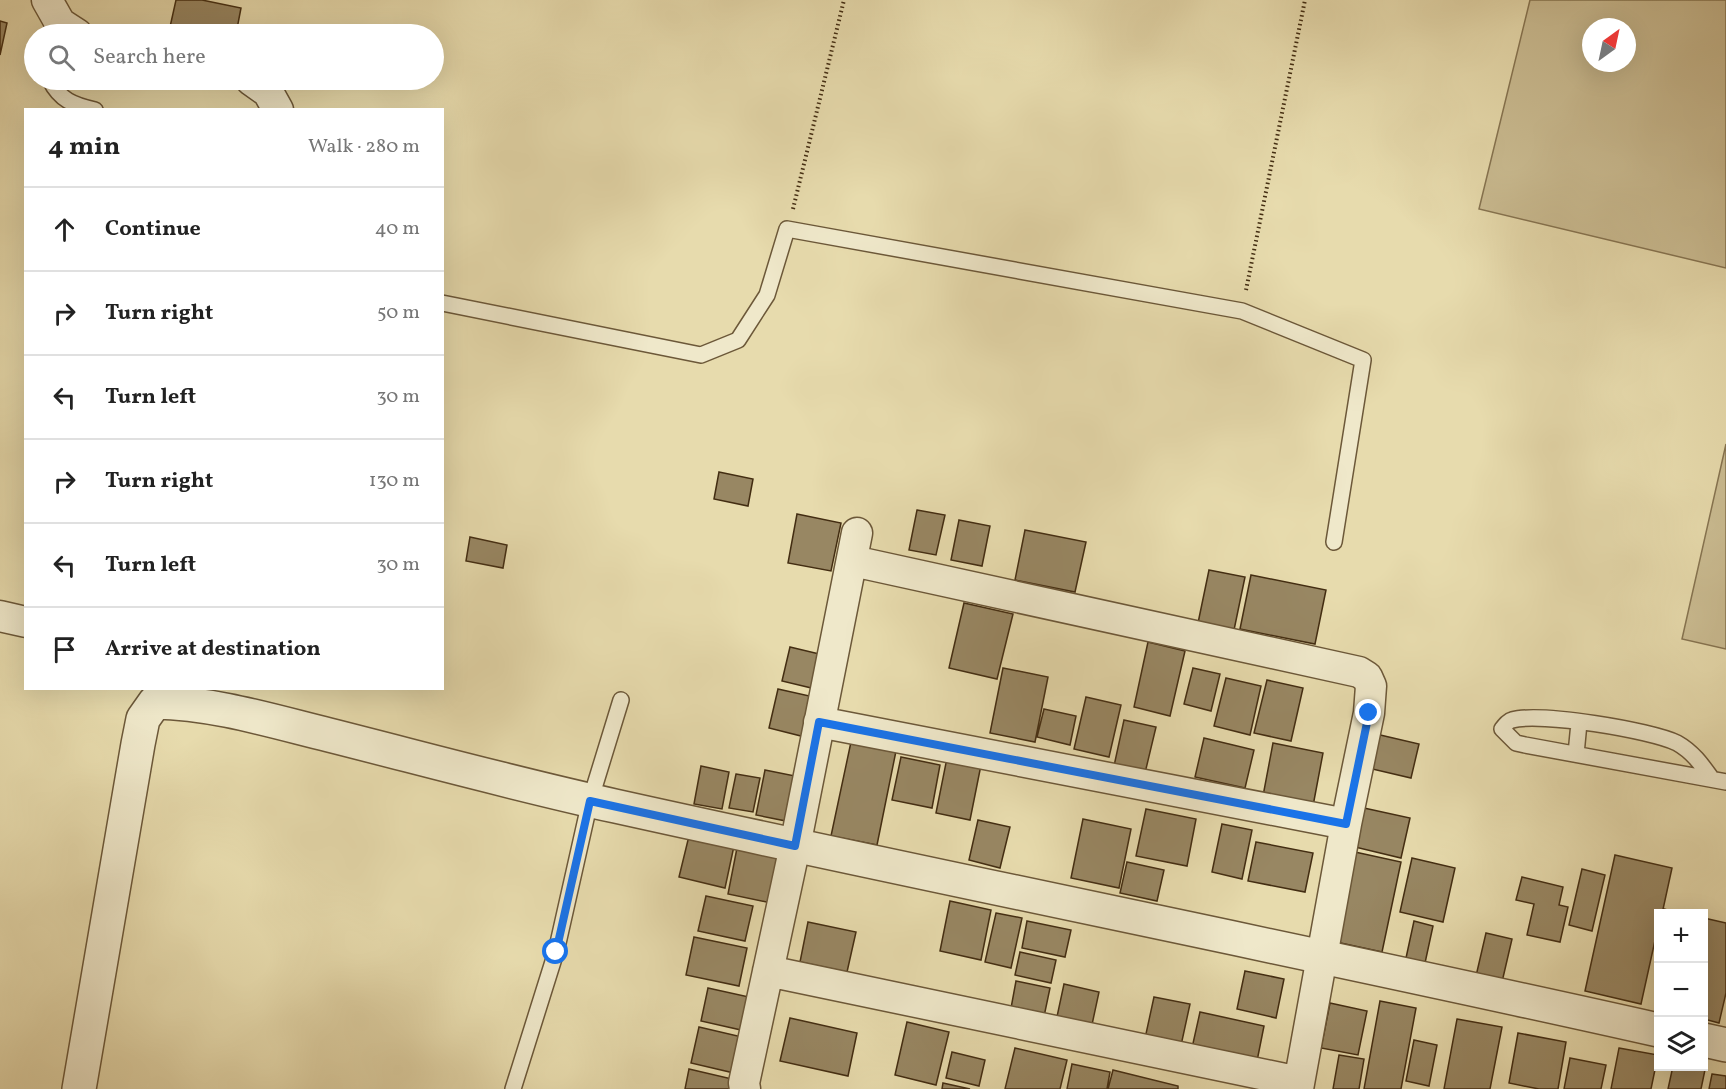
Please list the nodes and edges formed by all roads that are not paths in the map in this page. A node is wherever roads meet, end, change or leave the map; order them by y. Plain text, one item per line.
1 (55, 90) edge
2 (265, 90) edge
3 (85, 108) edge
4 (277, 108) edge
5 (444, 303) edge
6 (1334, 542) dead end
7 (0, 616) edge
8 (24, 622) edge
9 (168, 695) edge
10 (621, 700) dead end
11 (819, 722) junction
12 (1579, 723) junction
13 (1576, 754) junction
14 (1719, 781) edge
15 (590, 801) junction
16 (1346, 824) junction
17 (795, 846) junction
18 (1322, 955) junction
19 (768, 971) junction
20 (1654, 1029) edge
21 (1708, 1041) edge
22 (1726, 1045) edge
23 (1299, 1086) edge
24 (79, 1089) edge
25 (513, 1089) edge
26 (745, 1089) edge

1 - 3 lane
2 - 4 street
5 - 6 lane
7 - 8 street
9 - 15 street
9 - 24 street
10 - 15 lane
11 - 16 street
11 - 16 street
11 - 17 street
12 - 13 lane
12 - 13 lane
12 - 14 lane
13 - 14 lane
15 - 17 street
15 - 25 lane
16 - 18 street
17 - 18 street
17 - 19 street
18 - 20 street
18 - 23 street
19 - 23 street
19 - 26 street
21 - 22 street

